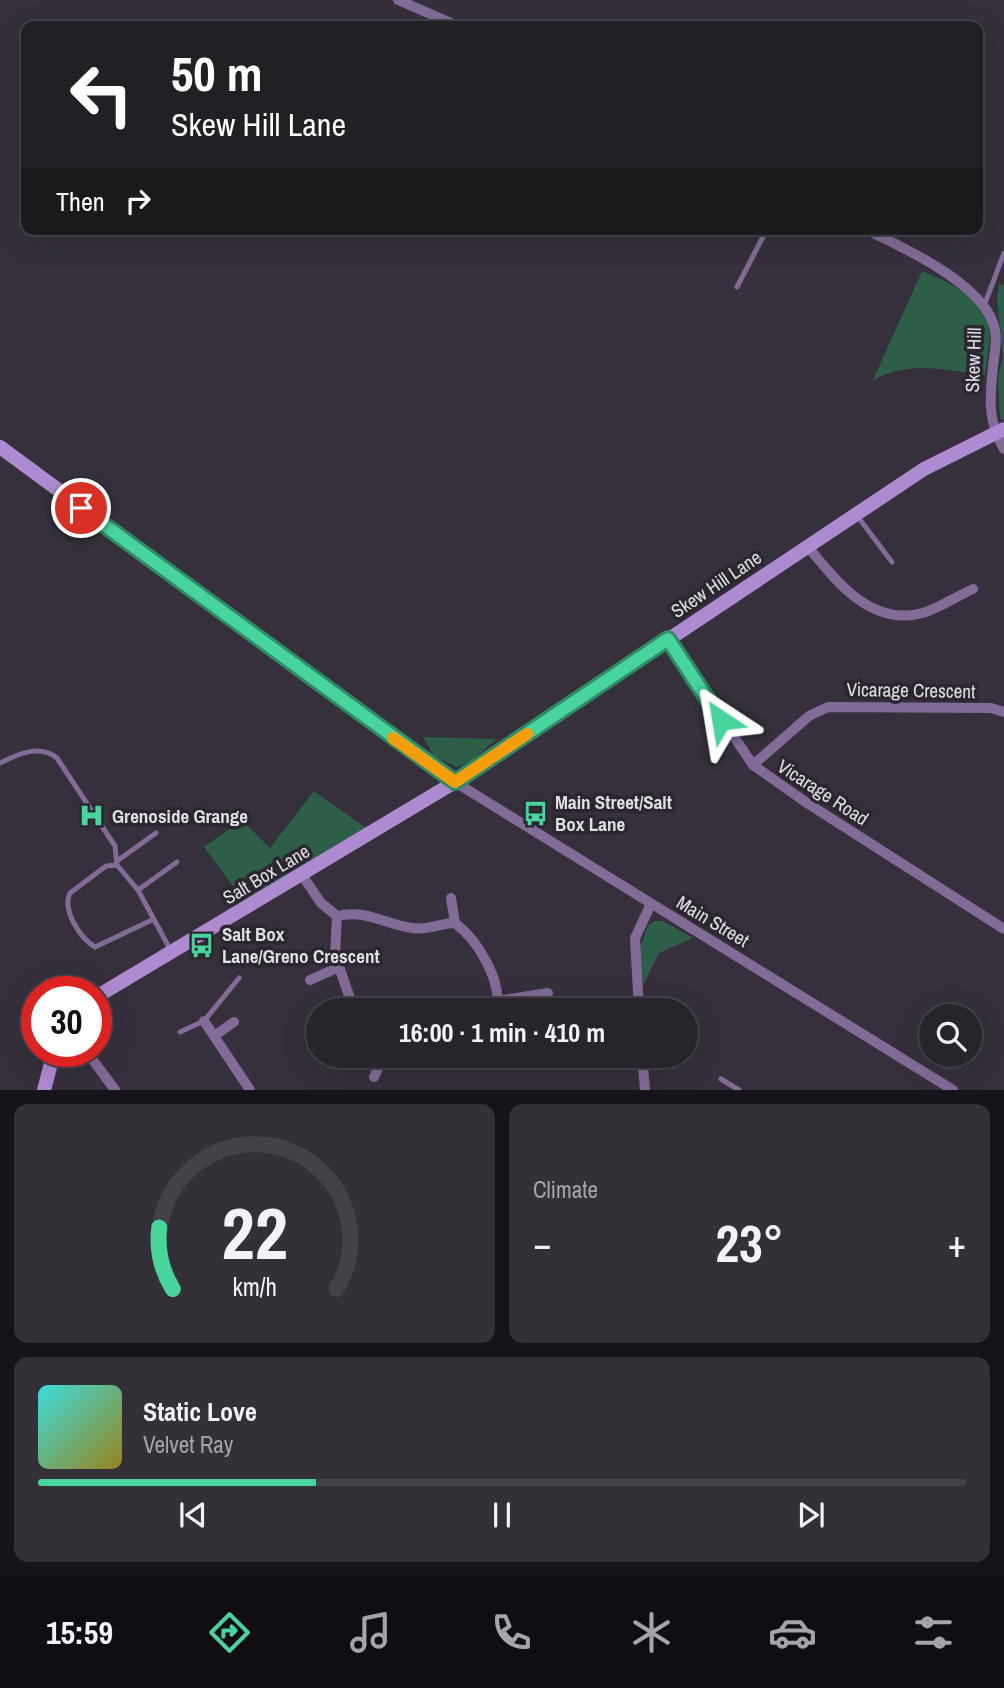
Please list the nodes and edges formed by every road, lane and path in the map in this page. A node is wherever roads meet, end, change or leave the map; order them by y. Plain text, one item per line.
1 (398, 0) edge
2 (446, 21) edge
3 (764, 235) edge
4 (878, 235) edge
5 (1004, 253) edge
6 (737, 287) dead end
7 (984, 306) junction
8 (999, 431) edge
9 (0, 447) edge
10 (1004, 449) edge
11 (856, 514) junction
12 (808, 547) junction
13 (892, 562) dead end
14 (972, 589) dead end
15 (668, 639) junction
16 (1004, 712) edge
17 (0, 763) edge
18 (752, 765) junction
19 (455, 782) junction
20 (156, 833) dead end
21 (177, 862) dead end
22 (117, 863) junction
23 (302, 875) junction
24 (138, 890) junction
25 (451, 898) dead end
26 (651, 904) junction
27 (337, 916) junction
28 (153, 919) junction
29 (455, 923) junction
30 (1004, 929) edge
31 (171, 952) junction
32 (339, 967) junction
33 (239, 978) dead end
34 (310, 980) dead end
35 (112, 987) edge
36 (548, 993) dead end
37 (350, 998) edge
38 (496, 998) edge
39 (527, 998) edge
40 (638, 998) edge
41 (204, 1021) junction
42 (234, 1022) dead end
43 (180, 1032) dead end
44 (214, 1036) junction
45 (50, 1067) edge
46 (98, 1067) edge
47 (378, 1068) edge
48 (643, 1068) edge
49 (374, 1077) dead end
50 (722, 1079) dead end
51 (247, 1086) edge
52 (44, 1090) edge
53 (115, 1090) edge
54 (234, 1090) edge
55 (645, 1090) edge
56 (739, 1090) edge
57 (953, 1090) edge

1 - 2 street
3 - 6 lane
4 - 7 street, Skew Hill
5 - 7 lane
7 - 8 street, Skew Hill
8 - 10 street
8 - 11 street, Skew Hill Lane
9 - 19 street
11 - 12 street, Skew Hill Lane
11 - 13 lane
12 - 14 street
12 - 15 street, Skew Hill Lane
15 - 18 street, Vicarage Road
15 - 19 street, Skew Hill Lane
16 - 18 street, Vicarage Crescent
17 - 22 lane
18 - 30 street, Vicarage Road
19 - 23 street, Salt Box Lane
19 - 26 street, Main Street
20 - 22 lane
21 - 24 lane
22 - 24 lane
22 - 28 lane
23 - 27 street
23 - 31 street, Salt Box Lane
24 - 28 lane
25 - 29 street
26 - 40 street
26 - 57 street, Main Street
27 - 29 street
27 - 32 street
28 - 31 lane
29 - 38 street
31 - 35 street, Salt Box Lane
32 - 34 street
32 - 37 street
33 - 41 lane
36 - 39 street
41 - 43 lane
41 - 44 street
42 - 44 street
44 - 51 street
45 - 52 street
46 - 53 street
47 - 49 street
48 - 55 street
50 - 56 lane
51 - 54 street

